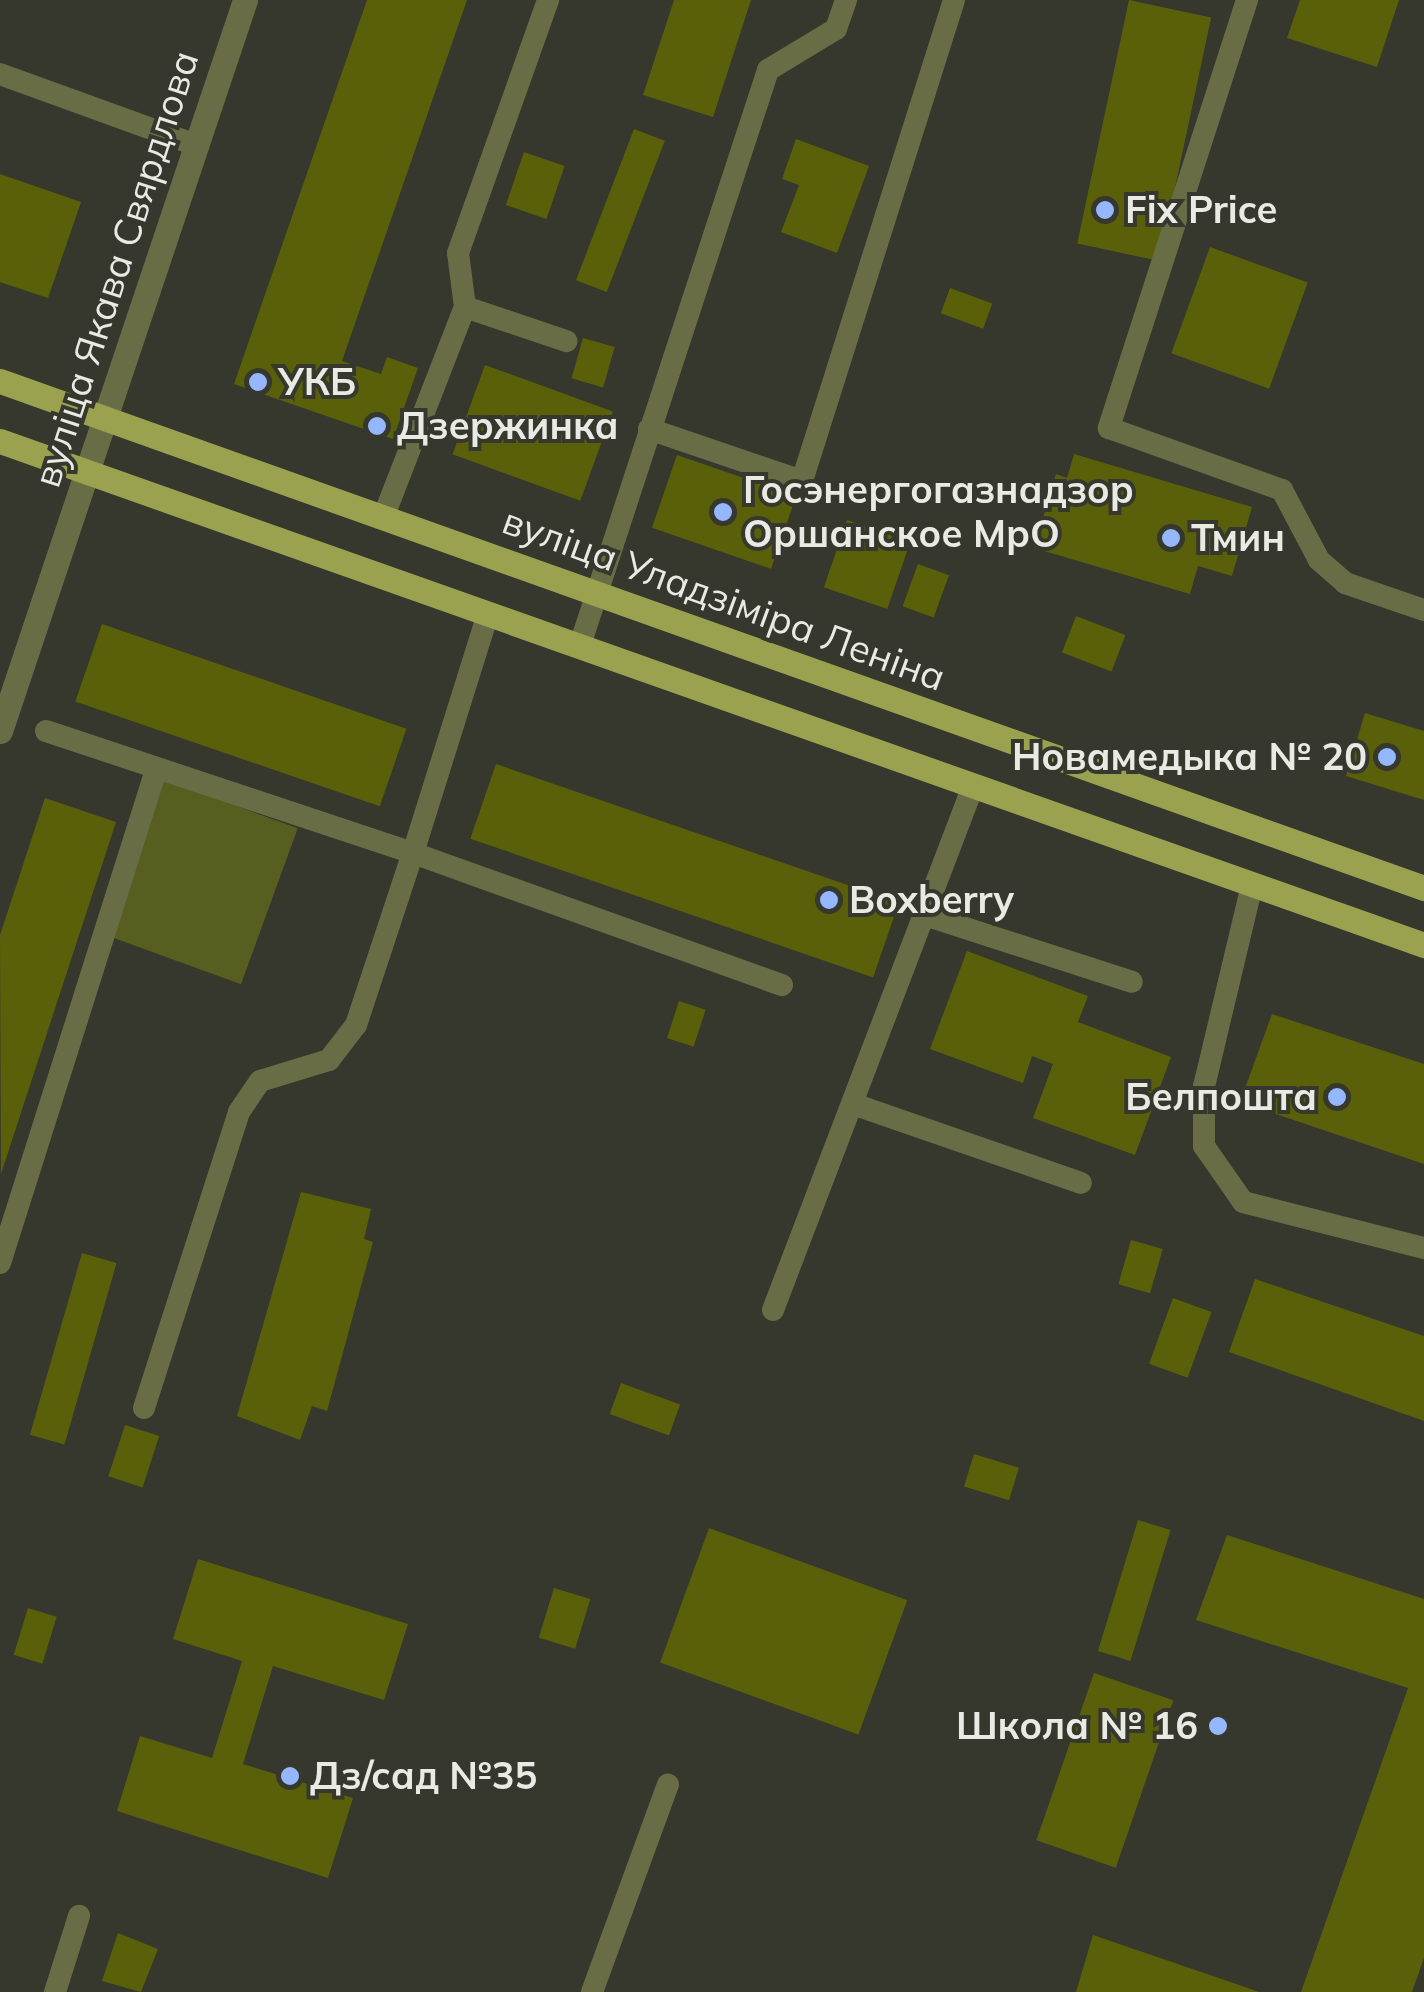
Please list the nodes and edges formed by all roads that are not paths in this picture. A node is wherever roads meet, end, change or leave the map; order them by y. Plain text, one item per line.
1 (244, 0) edge
2 (548, 0) edge
3 (846, 0) edge
4 (954, 0) edge
5 (1246, 0) edge
6 (0, 74) edge
7 (196, 145) junction
8 (465, 307) junction
9 (566, 341) dead end
10 (0, 381) edge
11 (107, 418) junction
12 (648, 430) junction
13 (0, 442) edge
14 (90, 473) junction
15 (383, 518) junction
16 (595, 594) junction
17 (1424, 610) edge
18 (488, 613) junction
19 (580, 645) junction
20 (0, 730) edge
21 (46, 731) dead end
22 (156, 770) junction
23 (972, 788) junction
24 (413, 853) junction
25 (1252, 885) junction
26 (1424, 888) edge
27 (928, 916) junction
28 (1424, 944) edge
29 (1132, 982) dead end
30 (782, 984) dead end
31 (854, 1104) junction
32 (1082, 1183) dead end
33 (1424, 1248) edge
34 (0, 1263) edge
35 (772, 1310) dead end
36 (144, 1408) dead end
37 (668, 1784) dead end
38 (78, 1916) dead end
39 (55, 1992) edge
40 (592, 1992) edge

1 - 7 street, вуліца Якава Свярдлова
2 - 8 lane
3 - 12 lane
4 - 12 lane
5 - 17 lane
6 - 7 lane
7 - 11 street, вуліца Якава Свярдлова
8 - 9 lane
8 - 15 lane
10 - 11 main road, вуліца Уладзіміра Леніна
11 - 14 street, вуліца Якава Свярдлова
11 - 15 main road, вуліца Уладзіміра Леніна
12 - 16 lane
13 - 14 main road
14 - 18 main road
14 - 20 street, вуліца Якава Свярдлова
15 - 16 main road, вуліца Уладзіміра Леніна
16 - 19 lane
16 - 26 main road, вуліца Уладзіміра Леніна
18 - 19 main road
18 - 24 lane
19 - 23 main road
21 - 22 lane
22 - 24 lane
22 - 34 lane
23 - 25 main road
23 - 27 lane
24 - 30 lane
24 - 36 lane
25 - 28 main road
25 - 33 lane
27 - 29 lane
27 - 31 lane
31 - 32 lane
31 - 35 lane
37 - 40 lane
38 - 39 lane

